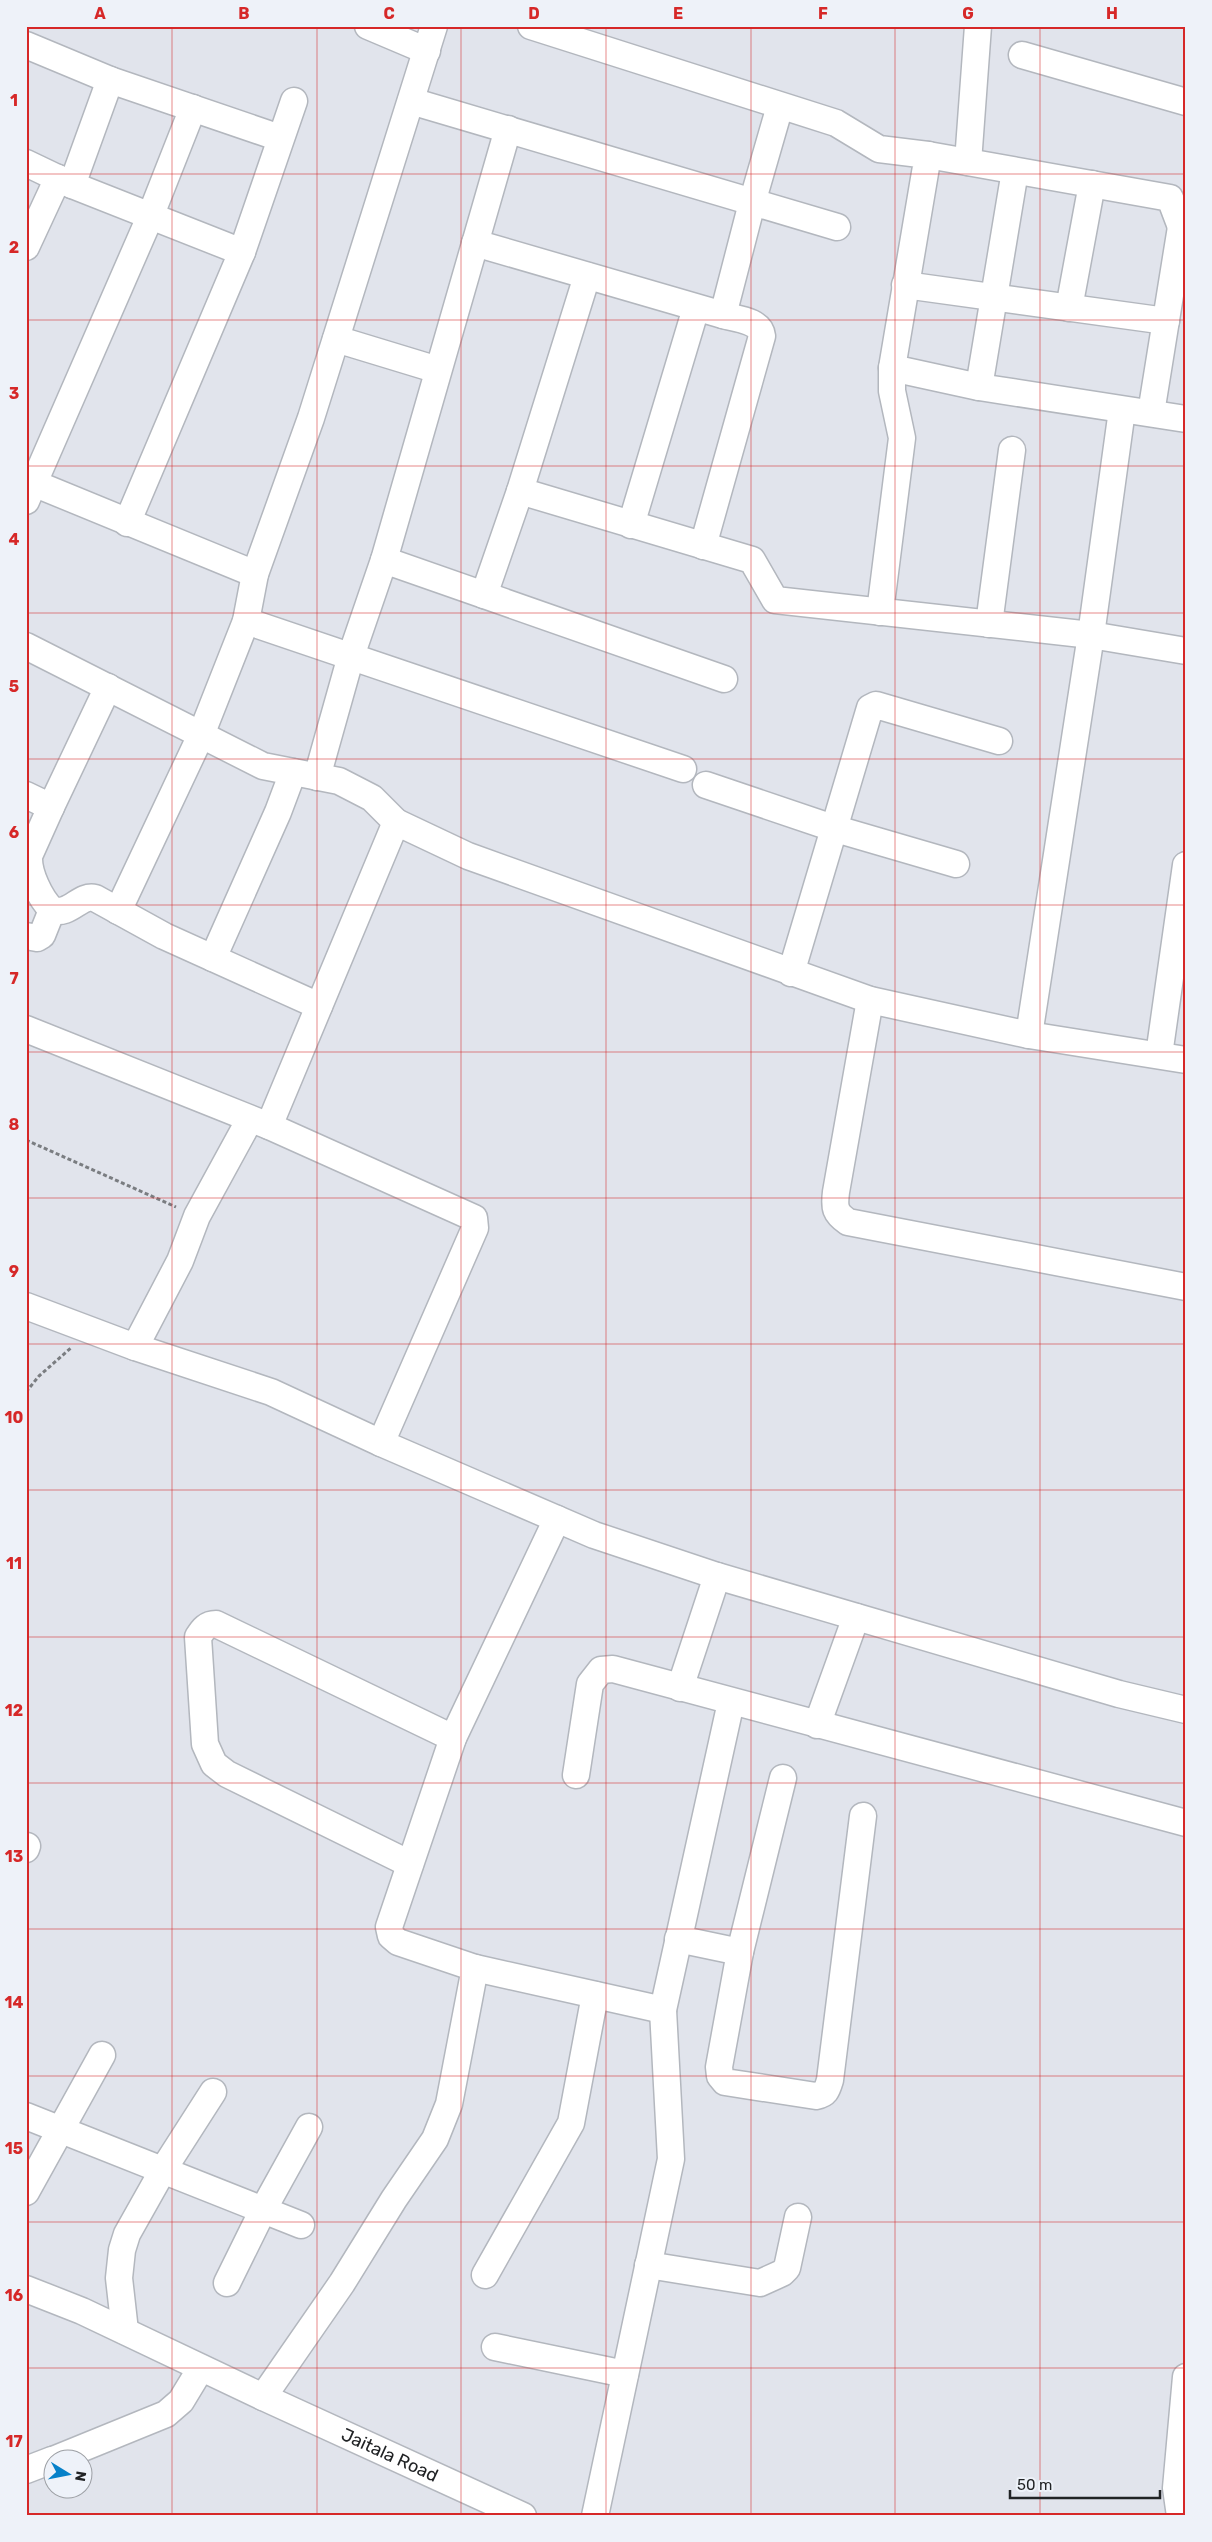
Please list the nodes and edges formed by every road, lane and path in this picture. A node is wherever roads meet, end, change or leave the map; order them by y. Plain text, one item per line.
1 (368, 26) edge
2 (434, 26) edge
3 (531, 26) edge
4 (978, 26) edge
5 (26, 46) edge
6 (427, 51) junction
7 (1022, 55) dead end
8 (110, 80) junction
9 (411, 101) junction
10 (294, 102) dead end
11 (1186, 102) edge
12 (780, 106) junction
13 (193, 108) junction
14 (508, 129) junction
15 (280, 138) junction
16 (928, 155) junction
17 (968, 162) junction
18 (26, 163) edge
19 (1015, 171) junction
20 (65, 181) junction
21 (1092, 184) junction
22 (752, 203) junction
23 (150, 217) junction
24 (837, 227) dead end
25 (1183, 228) edge
26 (475, 243) junction
27 (26, 247) edge
28 (242, 252) junction
29 (586, 276) junction
30 (905, 285) junction
31 (994, 297) junction
32 (696, 308) junction
33 (1069, 308) junction
34 (723, 315) junction
35 (1166, 321) junction
36 (336, 339) junction
37 (892, 368) junction
38 (438, 370) junction
39 (979, 387) junction
40 (1122, 410) junction
41 (1151, 413) junction
42 (1186, 419) edge
43 (1012, 450) dead end
44 (29, 488) edge
45 (520, 491) junction
46 (127, 523) junction
47 (631, 525) junction
48 (703, 546) junction
49 (384, 560) junction
50 (255, 574) junction
51 (484, 595) junction
52 (880, 612) junction
53 (246, 621) junction
54 (989, 624) junction
55 (1092, 635) junction
56 (26, 646) edge
57 (1186, 651) edge
58 (350, 656) junction
59 (724, 679) dead end
60 (108, 687) junction
61 (201, 735) junction
62 (999, 741) dead end
63 (683, 768) dead end
64 (305, 775) junction
65 (706, 784) dead end
66 (26, 795) edge
67 (51, 807) junction
68 (396, 822) junction
69 (836, 829) junction
70 (956, 864) dead end
71 (1186, 866) edge
72 (52, 910) junction
73 (118, 911) junction
74 (26, 936) edge
75 (213, 958) junction
76 (791, 973) junction
77 (870, 1000) junction
78 (319, 1006) junction
79 (26, 1029) edge
80 (1029, 1035) junction
81 (1159, 1055) junction
82 (1186, 1060) edge
83 (260, 1122) junction
84 (26, 1140) edge
85 (197, 1216) junction
86 (1186, 1287) edge
87 (27, 1307) edge
88 (91, 1330) junction
89 (135, 1347) junction
90 (26, 1392) edge
91 (381, 1443) junction
92 (576, 1528) junction
93 (717, 1576) junction
94 (856, 1617) junction
95 (680, 1688) junction
96 (731, 1702) junction
97 (1186, 1710) edge
98 (817, 1725) junction
99 (453, 1738) junction
100 (576, 1775) dead end
101 (782, 1778) dead end
102 (863, 1816) dead end
103 (1186, 1823) edge
104 (410, 1864) junction
105 (678, 1939) junction
106 (740, 1952) junction
107 (475, 1968) junction
108 (595, 1995) junction
109 (663, 2010) junction
110 (102, 2055) dead end
111 (213, 2092) dead end
112 (26, 2116) edge
113 (310, 2127) dead end
114 (61, 2130) junction
115 (163, 2170) junction
116 (26, 2192) edge
117 (263, 2210) junction
118 (798, 2217) dead end
119 (301, 2225) dead end
120 (648, 2265) junction
121 (485, 2275) dead end
122 (227, 2283) dead end
123 (26, 2289) edge
124 (125, 2331) junction
125 (495, 2347) dead end
126 (201, 2368) junction
127 (625, 2374) junction
128 (1186, 2376) edge
129 (259, 2396) junction
130 (78, 2450) edge
131 (42, 2464) edge
132 (26, 2470) edge
133 (523, 2516) edge
134 (595, 2516) edge
135 (1180, 2516) edge

1 - 6 street
2 - 6 street
3 - 12 street
4 - 17 street
5 - 8 street
6 - 9 street
7 - 11 street
8 - 13 street
8 - 20 street
9 - 14 street
9 - 36 street
10 - 15 street
12 - 16 street
12 - 22 street
13 - 15 street
13 - 23 street
14 - 22 street
14 - 26 street
15 - 28 street
16 - 17 street
16 - 30 street
17 - 19 street
18 - 20 street
19 - 21 street
19 - 31 street
20 - 23 street
20 - 27 street
21 - 25 street
21 - 33 street
22 - 24 street
22 - 34 street
23 - 28 street
23 - 44 street
25 - 35 street
26 - 29 street
26 - 38 street
28 - 46 street
29 - 32 street
29 - 45 street
30 - 31 street
30 - 37 street
31 - 33 street
31 - 39 street
32 - 34 street
32 - 47 street
33 - 35 street
34 - 48 street
35 - 41 street
36 - 38 street
36 - 50 street
37 - 39 street
37 - 52 street
38 - 49 street
39 - 40 street
40 - 41 street
40 - 55 street
41 - 42 street
43 - 54 street
44 - 46 street
45 - 47 street
45 - 51 street
46 - 50 street
47 - 48 street
48 - 52 street
49 - 51 street
49 - 58 street
50 - 53 street
51 - 59 street
52 - 54 street
53 - 58 street
53 - 61 street
54 - 55 street
55 - 57 street
55 - 80 street
56 - 60 street
58 - 63 street
58 - 64 street
60 - 61 street
60 - 67 street
61 - 64 street
61 - 73 street
62 - 69 street
64 - 68 street
64 - 75 street
65 - 69 street
66 - 67 street
67 - 72 street
68 - 76 street
68 - 78 street
69 - 70 street
69 - 76 street
71 - 81 street
72 - 73 street
72 - 74 street
73 - 75 street
75 - 78 street
76 - 77 street
77 - 80 street
77 - 86 street
78 - 83 street
79 - 83 street
80 - 81 street
81 - 82 street
83 - 85 street
83 - 91 street
84 - 85 path
85 - 89 street
87 - 88 street
88 - 89 street
88 - 90 path
89 - 91 street
91 - 92 street
92 - 93 street
92 - 99 street
93 - 94 street
93 - 95 street
94 - 97 street
94 - 98 street
95 - 96 street
95 - 100 street
96 - 98 street
96 - 105 street
98 - 103 street
99 - 104 street
99 - 104 street
101 - 106 street
102 - 106 street
104 - 107 street
105 - 106 street
105 - 109 street
107 - 108 street
107 - 129 street
108 - 109 street
108 - 121 street
109 - 120 street
110 - 114 street
111 - 115 street
112 - 114 street
113 - 117 street
114 - 115 street
114 - 116 street
115 - 117 street
115 - 124 street
117 - 119 street
117 - 122 street
118 - 120 street
120 - 127 street
123 - 124 street, Jaitala Road
124 - 126 street, Jaitala Road
125 - 127 street
126 - 129 street, Jaitala Road
126 - 130 street
127 - 134 street
128 - 135 street
129 - 133 street, Jaitala Road
131 - 132 street

